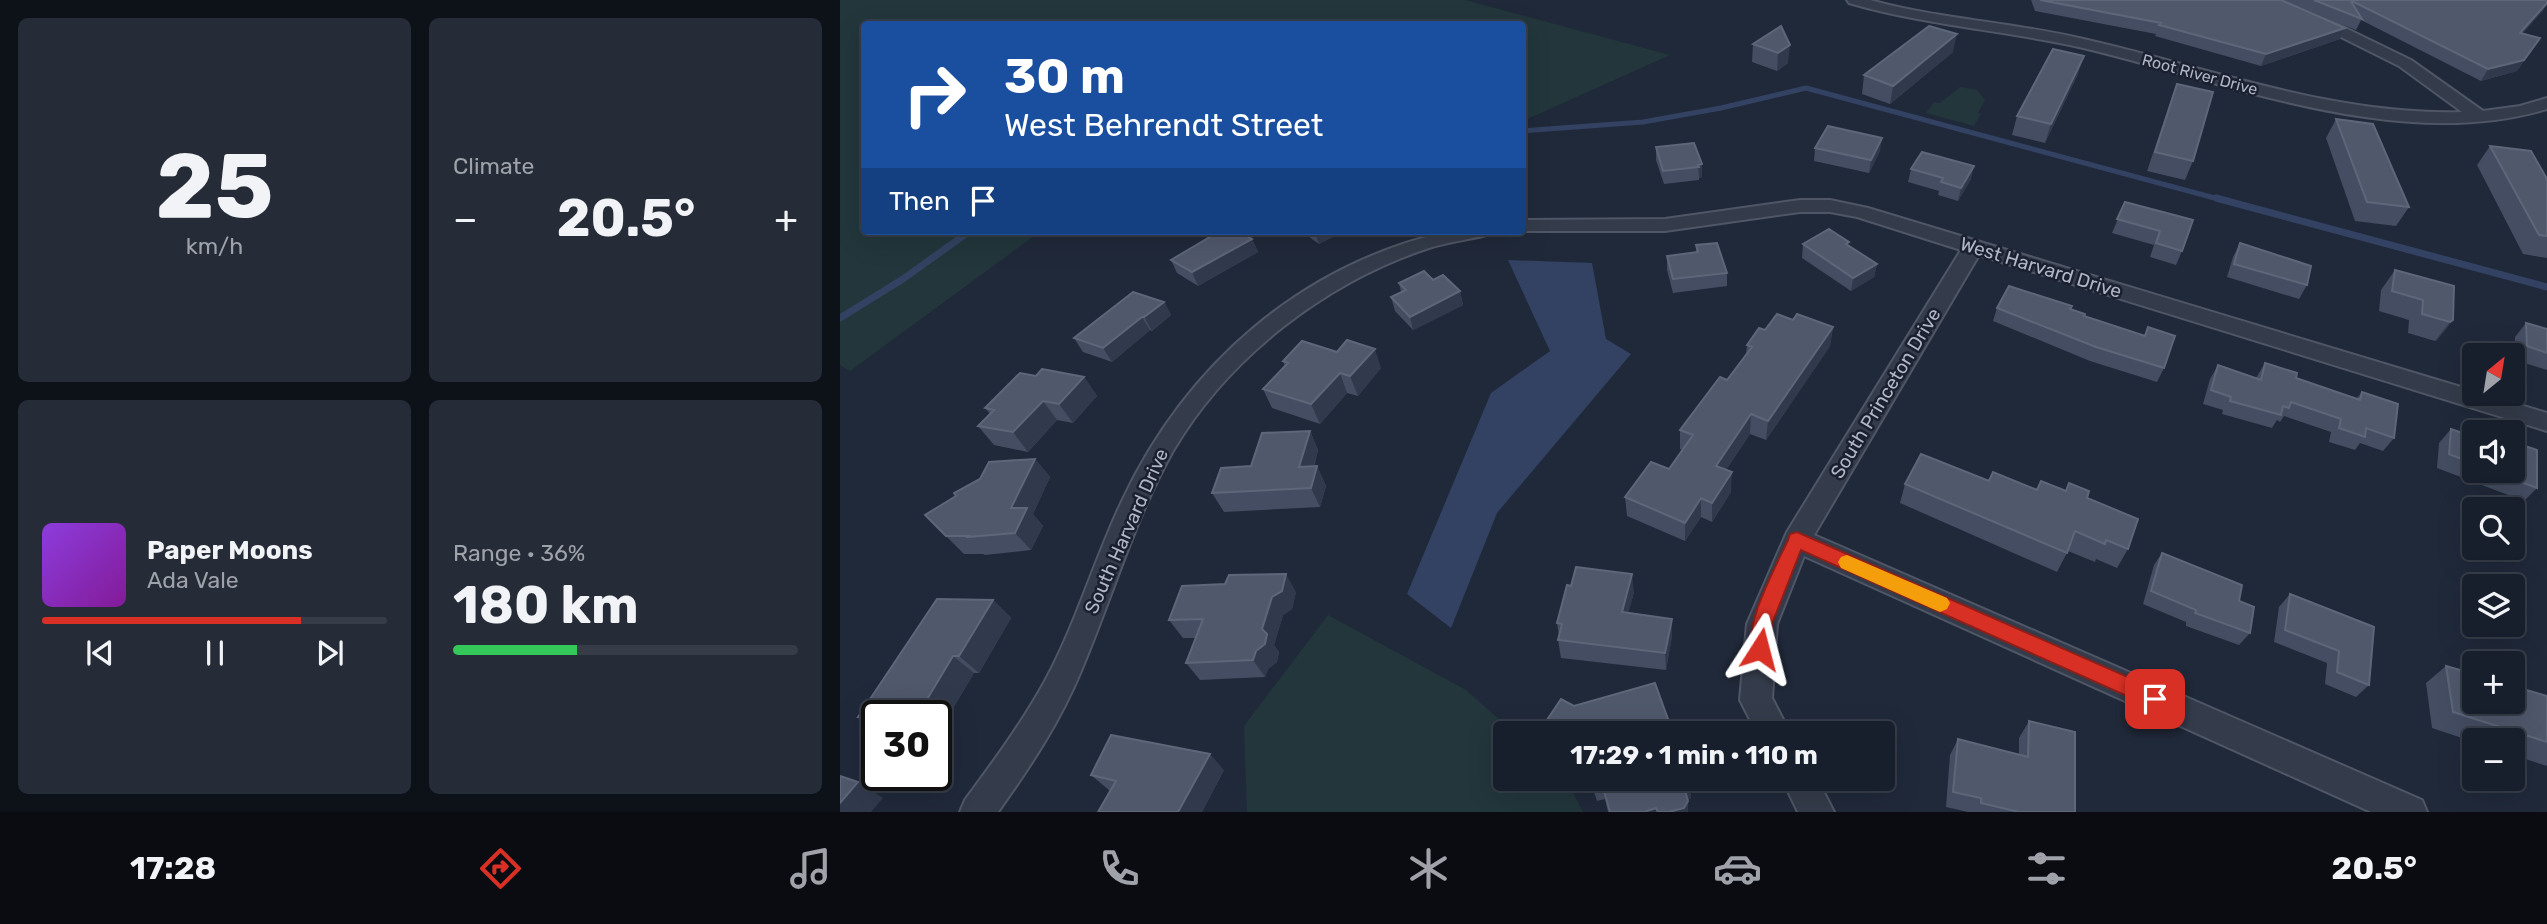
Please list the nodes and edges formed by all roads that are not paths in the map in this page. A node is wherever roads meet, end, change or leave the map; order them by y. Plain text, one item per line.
1 (1854, 0) edge
2 (2262, 0) edge
3 (1891, 5) edge
4 (2547, 103) edge
5 (2478, 116) junction
6 (1526, 226) edge
7 (1464, 235) edge
8 (1973, 246) junction
9 (2547, 422) edge
10 (1797, 540) junction
11 (1767, 721) edge
12 (1806, 791) edge
13 (978, 812) edge
14 (1817, 812) edge
15 (2410, 812) edge

1 - 3 street, Root River Drive
2 - 5 street
3 - 5 street, Root River Drive
4 - 5 street, Root River Drive
6 - 8 street, West Harvard Drive
7 - 13 street, South Harvard Drive
8 - 9 street, West Harvard Drive
8 - 10 street, South Princeton Drive
10 - 11 street, South Princeton Drive
10 - 15 street
12 - 14 street

